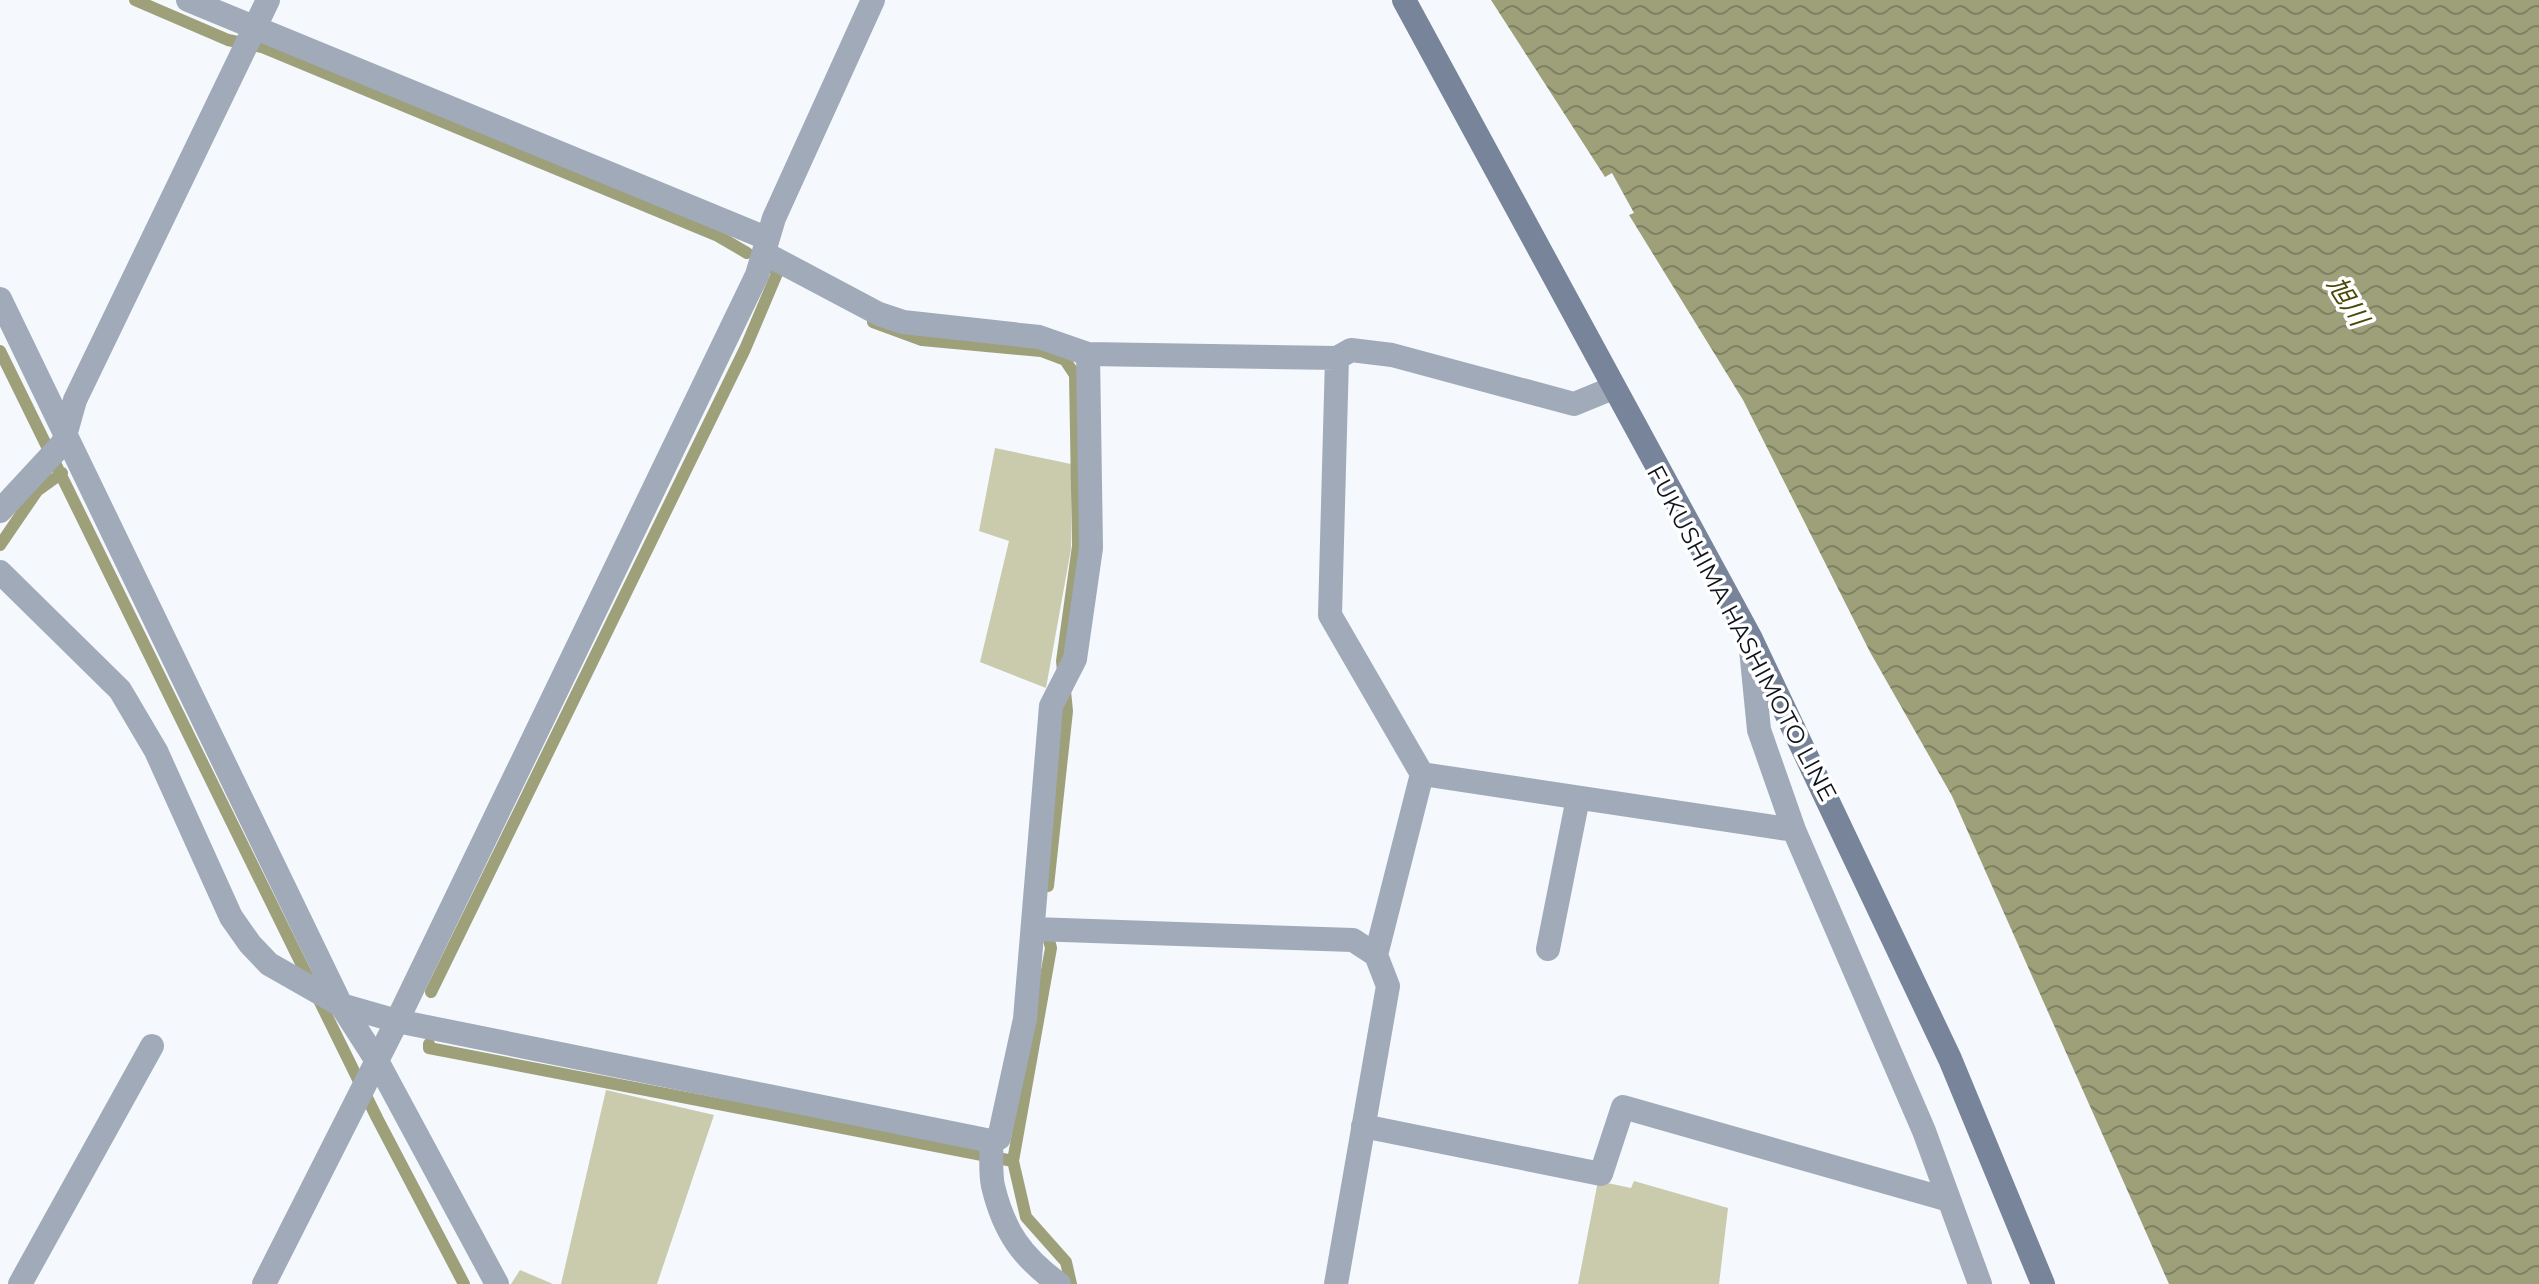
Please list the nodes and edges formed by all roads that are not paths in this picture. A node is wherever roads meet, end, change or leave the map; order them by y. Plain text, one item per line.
1 (188, 0) edge
2 (268, 0) edge
3 (873, 0) edge
4 (1404, 0) edge
5 (252, 38) junction
6 (765, 246) junction
7 (0, 299) edge
8 (1088, 354) junction
9 (1337, 358) junction
10 (1613, 388) junction
11 (66, 438) junction
12 (0, 511) edge
13 (0, 572) edge
14 (1750, 637) junction
15 (1422, 774) junction
16 (1578, 798) junction
17 (1794, 830) junction
18 (1042, 930) junction
19 (1548, 949) dead end
20 (1376, 955) junction
21 (333, 1000) junction
22 (397, 1021) junction
23 (152, 1046) dead end
24 (374, 1066) junction
25 (1363, 1126) junction
26 (991, 1150) junction
27 (1949, 1200) junction
28 (20, 1284) edge
29 (264, 1284) edge
30 (497, 1284) edge
31 (1059, 1284) edge
32 (1336, 1284) edge
33 (1980, 1284) edge
34 (2043, 1284) edge

1 - 5 street
2 - 5 street
3 - 6 street
4 - 10 main road, FUKUSHIMA HASHIMOTO LINE
5 - 6 street
5 - 11 street
6 - 8 street
6 - 22 street
7 - 11 street
8 - 9 street
8 - 18 street
9 - 10 street
9 - 15 street
10 - 14 main road, FUKUSHIMA HASHIMOTO LINE
11 - 12 street
11 - 21 street
13 - 21 street
14 - 17 street
14 - 34 main road, FUKUSHIMA HASHIMOTO LINE
15 - 16 street
15 - 20 street
16 - 17 street
16 - 19 street
17 - 27 street
18 - 20 street
18 - 26 street
20 - 25 street
21 - 22 street
21 - 24 street
22 - 24 street
22 - 26 street
23 - 28 street
24 - 29 street
24 - 30 street
25 - 27 street
25 - 32 street
26 - 31 street
27 - 33 street

